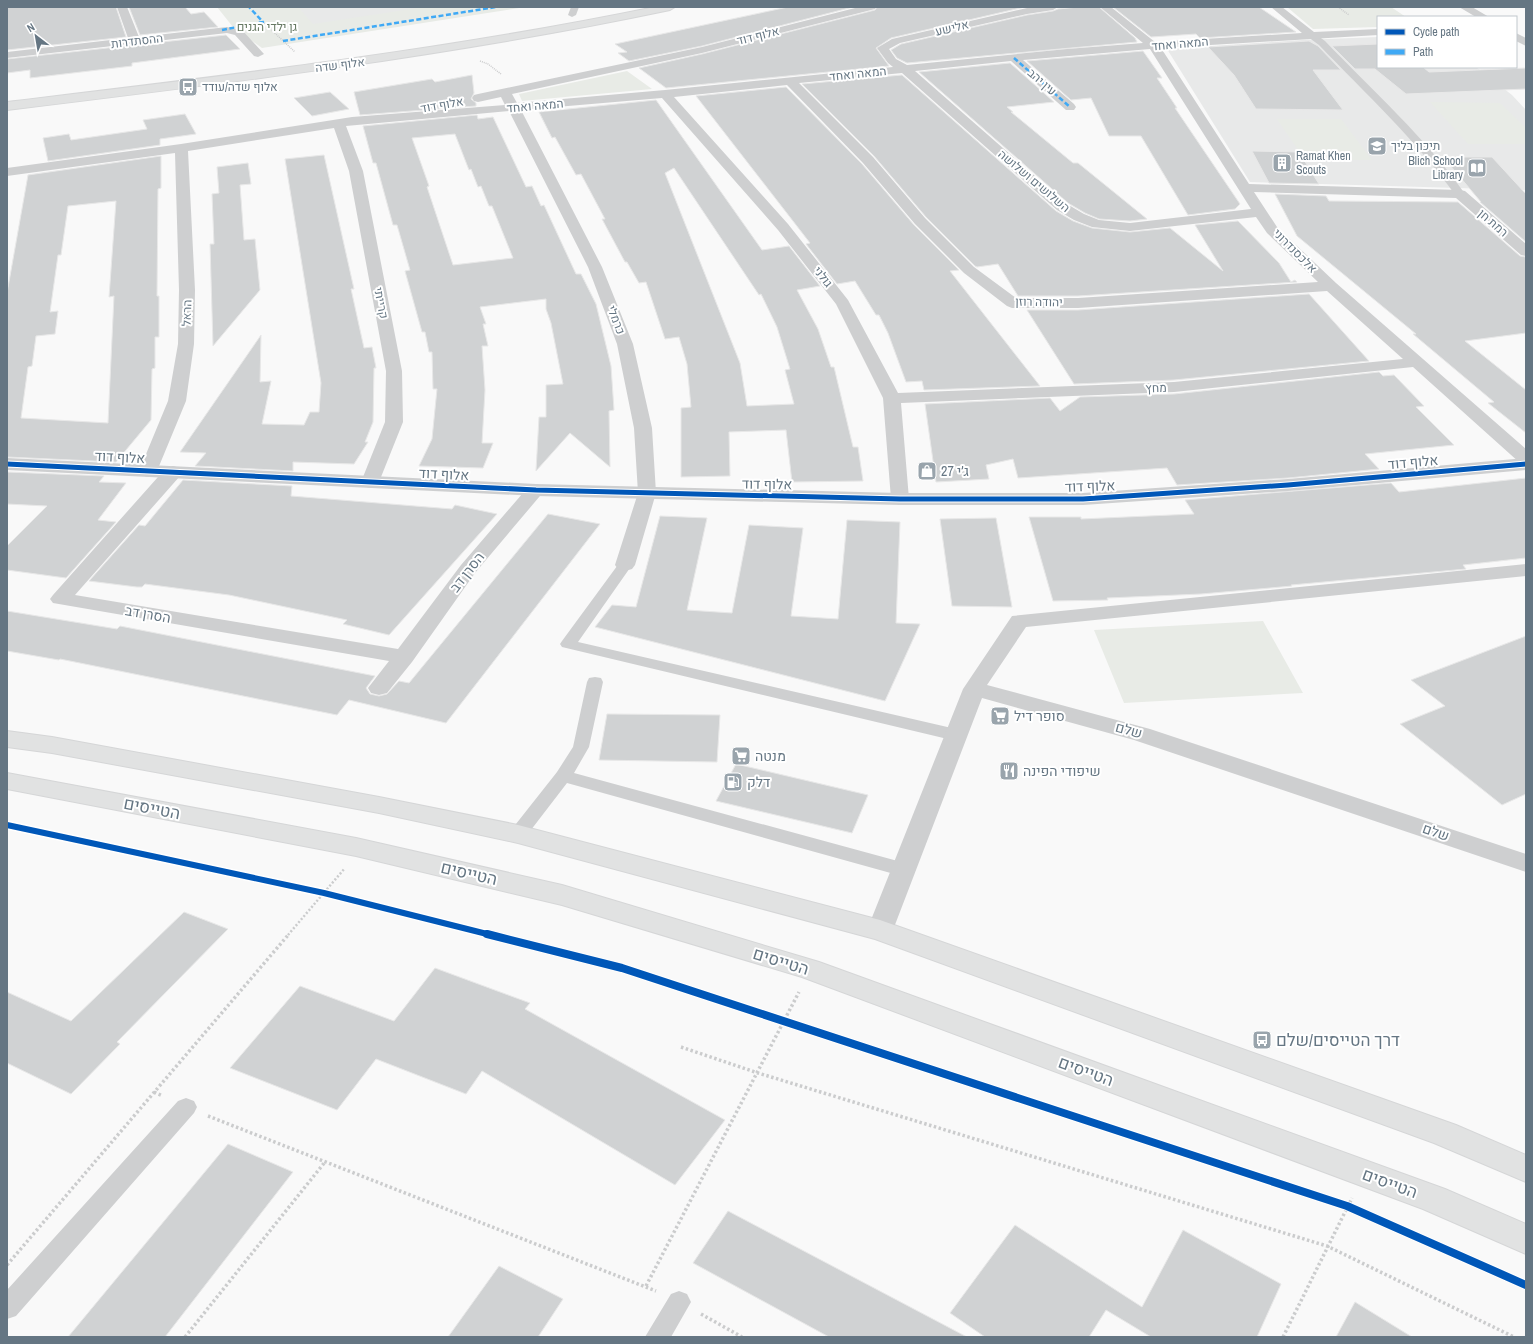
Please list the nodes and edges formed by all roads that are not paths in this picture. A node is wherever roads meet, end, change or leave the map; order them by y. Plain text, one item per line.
1 (122, 7) edge
2 (670, 7) edge
3 (871, 7) edge
4 (1053, 7) edge
5 (1105, 7) edge
6 (1276, 7) edge
7 (1464, 7) edge
8 (1482, 16) edge
9 (1518, 30) edge
10 (1377, 32) edge
11 (1312, 35) junction
12 (135, 41) junction
13 (1526, 43) edge
14 (396, 45) dead end
15 (1153, 46) junction
16 (258, 54) dead end
17 (7, 55) edge
18 (1014, 58) junction
19 (904, 69) junction
20 (791, 82) junction
21 (505, 93) junction
22 (665, 94) junction
23 (7, 95) edge
24 (7, 106) edge
25 (1070, 106) dead end
26 (514, 108) junction
27 (338, 123) junction
28 (181, 148) junction
29 (7, 172) edge
30 (1246, 188) junction
31 (1460, 194) junction
32 (1261, 212) junction
33 (1526, 252) edge
34 (1331, 286) junction
35 (1418, 362) junction
36 (892, 398) junction
37 (1526, 459) edge
38 (7, 464) edge
39 (1526, 464) edge
40 (148, 471) junction
41 (173, 472) junction
42 (370, 482) junction
43 (536, 490) junction
44 (647, 493) junction
45 (900, 499) junction
46 (625, 565) joint
47 (1526, 570) edge
48 (404, 657) junction
49 (595, 682) dead end
50 (379, 688) dead end
51 (974, 689) junction
52 (956, 735) junction
53 (7, 738) edge
54 (563, 776) junction
55 (7, 781) edge
56 (518, 834) junction
57 (1526, 863) edge
58 (905, 870) junction
59 (880, 930) junction
60 (186, 1107) road end
61 (1526, 1169) edge
62 (1526, 1239) edge
63 (679, 1302) road end
64 (7, 1308) edge
65 (657, 1337) edge

1 - 12 street
2 - 24 main road, אלוף שדה
3 - 21 street, אלוף דוד
4 - 19 street, אלישע
5 - 15 street, אלכסנדרוני
6 - 11 street
7 - 8 street
9 - 13 street
10 - 11 street, המאה ואחד
11 - 15 street, המאה ואחד
11 - 31 lane
12 - 16 street, ההסתדרות
12 - 17 street, ההסתדרות
14 - 23 main road, אלוף שדה
15 - 18 street, המאה ואחד
15 - 30 street, אלכסנדרוני
18 - 19 street, המאה ואחד
18 - 25 street, עין יהב
19 - 20 street, המאה ואחד
19 - 32 street, השלושים ושלושה
20 - 22 street, המאה ואחד
20 - 34 street, יהודה רוזן
21 - 26 street, כרמלי
21 - 27 street, אלוף דוד
22 - 26 street, המאה ואחד
22 - 36 street, גולני
26 - 27 street, המאה ואחד
26 - 44 street, כרמלי
27 - 28 street, אלוף דוד
27 - 42 street, קרייתי
28 - 29 street, אלוף דוד
28 - 40 street, הראל
30 - 31 street
30 - 32 street, אלכסנדרוני
31 - 33 street, רמת חן
32 - 34 street, אלכסנדרוני
34 - 35 street, אלכסנדרוני
35 - 36 street, מחץ
35 - 37 street, אלכסנדרוני
36 - 45 street, גולני
38 - 40 street, אלוף דוד
39 - 45 street, אלוף דוד
40 - 41 street, אלוף דוד
41 - 42 street, אלוף דוד
41 - 48 street, הסרן דב
42 - 43 street, אלוף דוד
43 - 44 street, אלוף דוד
43 - 48 street, הסרן דב
44 - 45 street, אלוף דוד
44 - 46 street, כרמלי
46 - 52 lane
47 - 51 street
48 - 50 street, הסרן דב
49 - 54 lane
51 - 52 street
51 - 57 street, שלם
52 - 58 street
53 - 56 main road
54 - 56 lane
54 - 58 lane
55 - 62 main road, הטייסים
56 - 59 main road
58 - 59 street
59 - 61 main road
60 - 64 lane
63 - 65 lane

